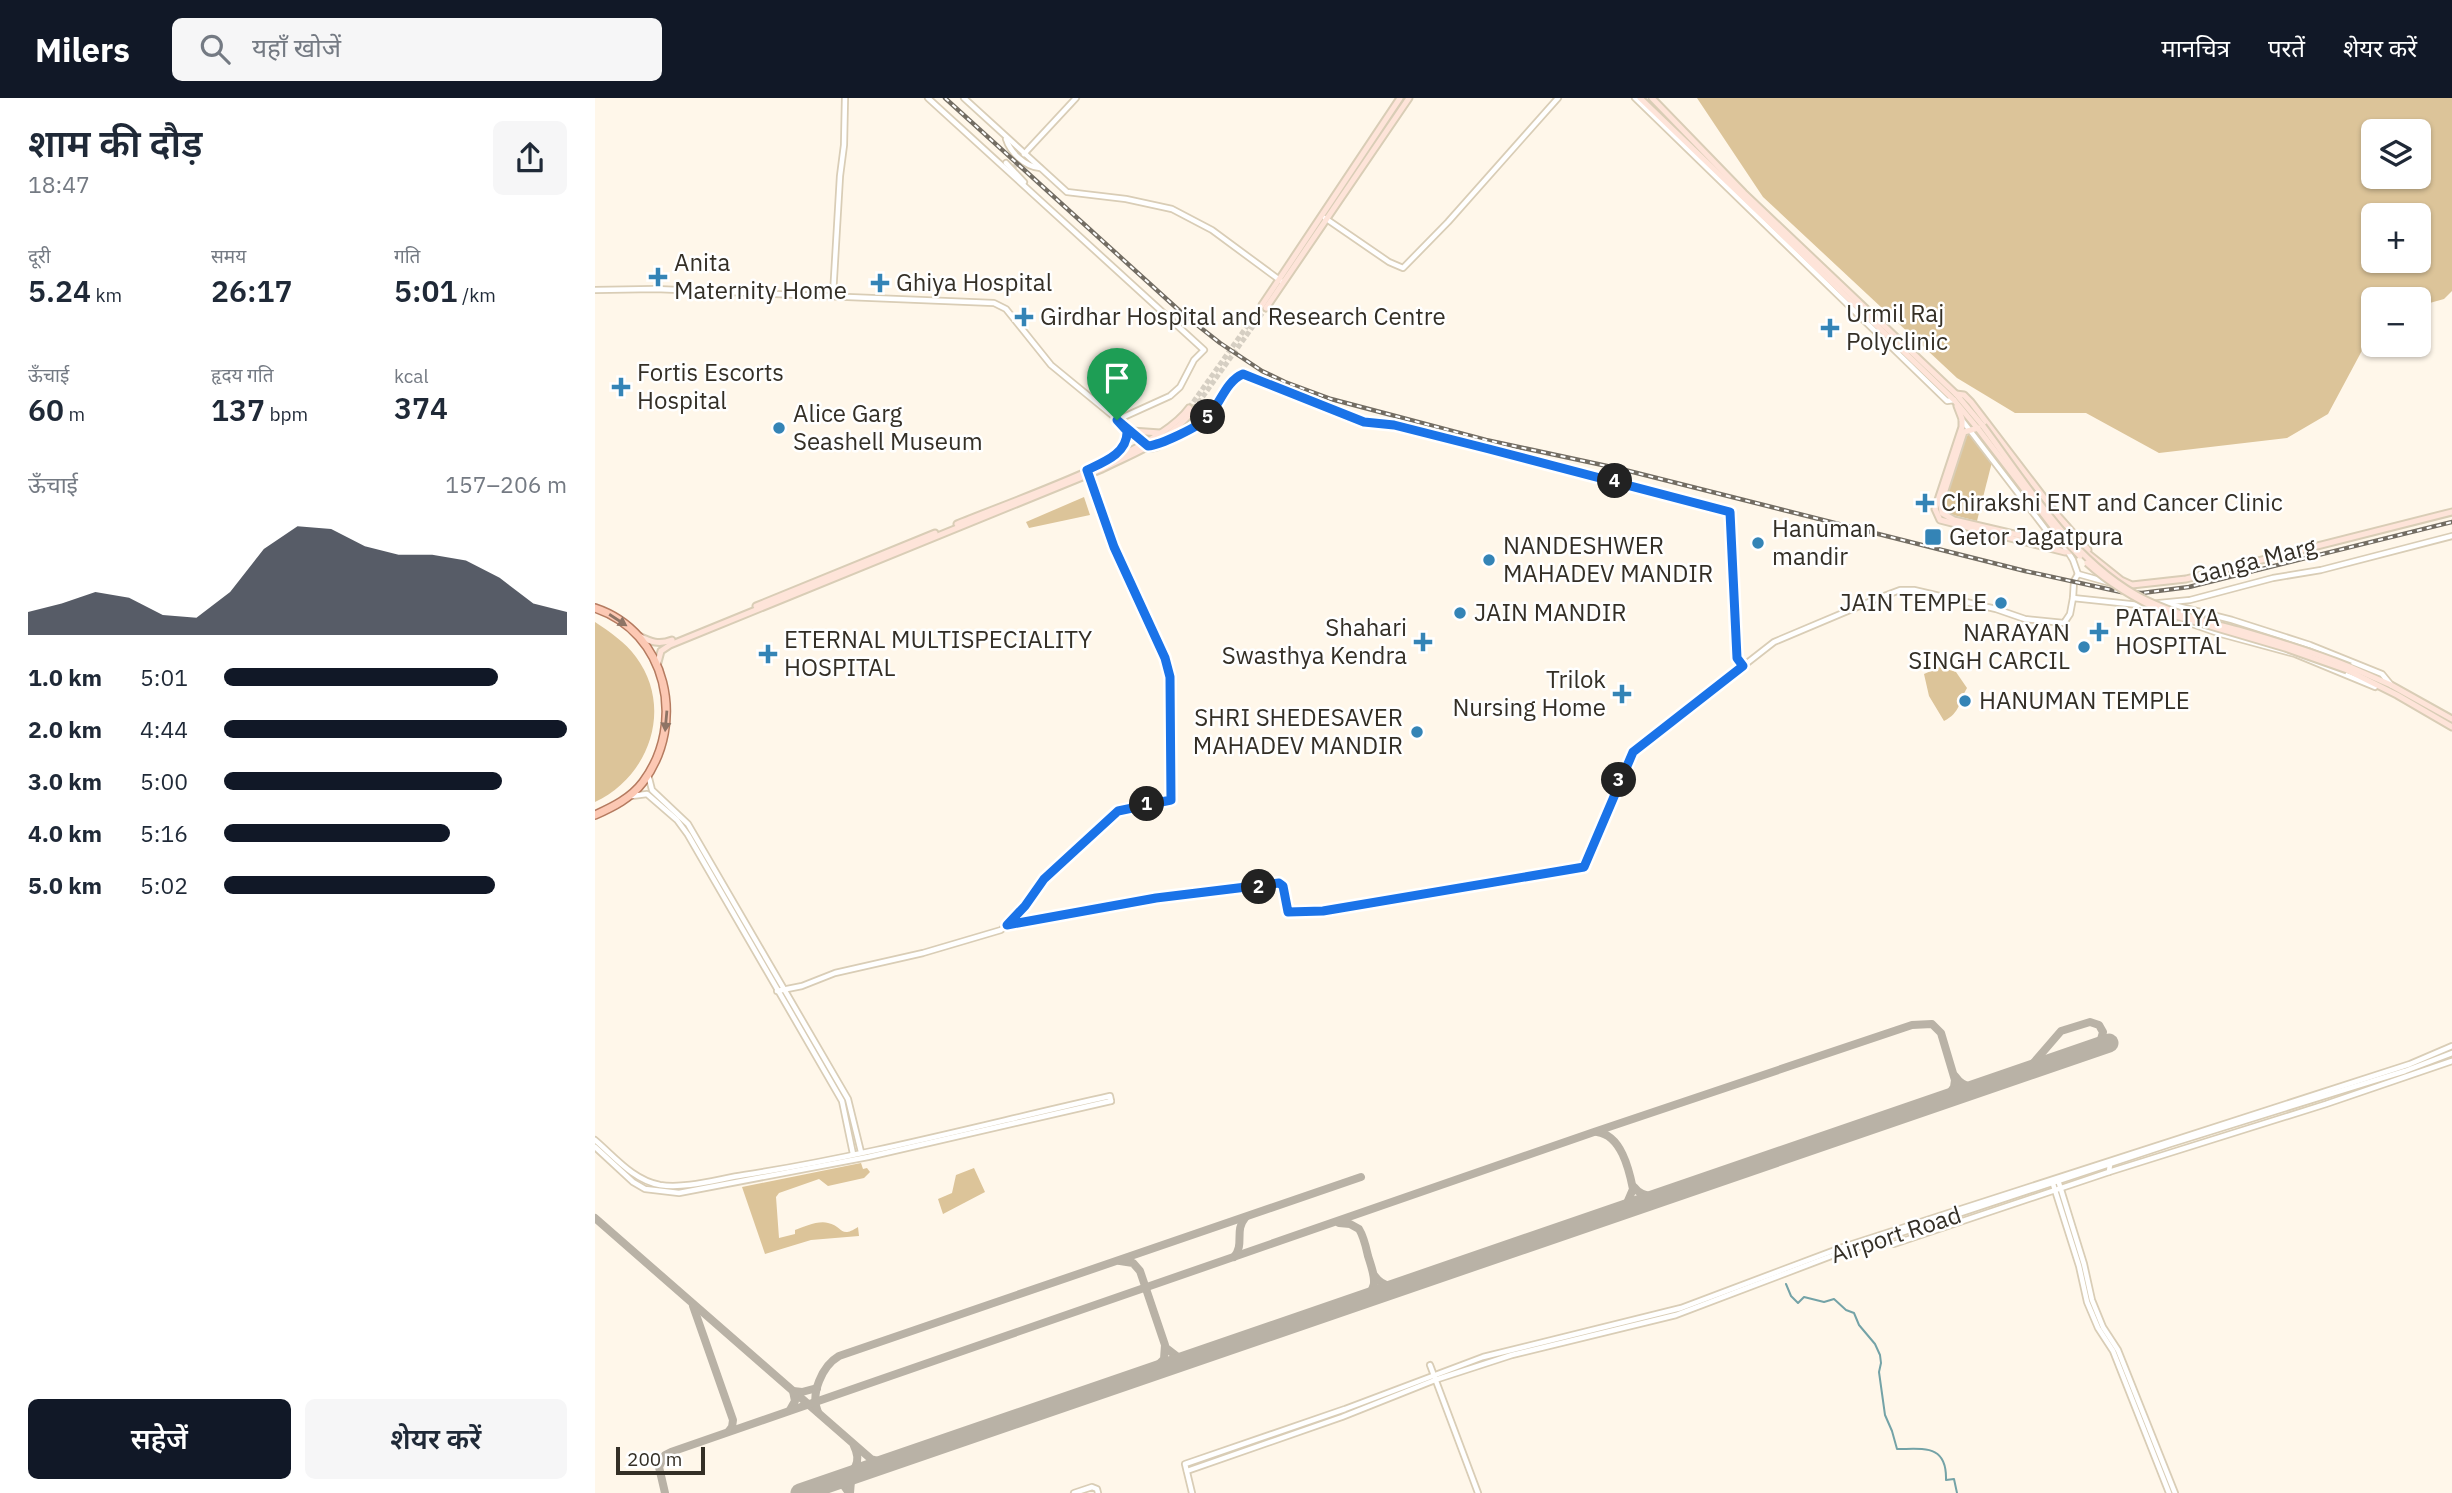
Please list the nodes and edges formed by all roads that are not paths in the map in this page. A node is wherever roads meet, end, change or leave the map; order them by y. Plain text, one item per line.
1 (845, 98) edge
2 (928, 98) edge
3 (964, 98) edge
4 (1076, 98) edge
5 (1400, 98) edge
6 (1409, 98) edge
7 (1558, 98) edge
8 (1637, 98) edge
9 (1652, 98) edge
10 (991, 155) junction
11 (1022, 158) junction
12 (1025, 185) junction
13 (1741, 197) junction
14 (1324, 218) junction
15 (1282, 282) junction
16 (595, 290) edge
17 (833, 295) junction
18 (1264, 306) tunnel mouth
19 (1955, 397) junction
20 (1207, 419) junction
21 (1962, 419) junction
22 (1117, 420) junction
23 (1184, 422) junction
24 (1980, 428) junction
25 (1189, 429) junction
26 (1970, 429) junction
27 (1130, 431) junction
28 (1163, 433) junction
29 (1145, 445) junction
30 (1109, 460) junction
31 (1088, 472) junction
32 (2452, 512) edge
33 (2452, 536) edge
34 (2058, 548) junction
35 (2084, 548) junction
36 (2067, 550) junction
37 (2078, 574) junction
38 (2132, 585) junction
39 (2073, 598) junction
40 (2161, 602) junction
41 (2139, 605) junction
42 (595, 608) edge
43 (639, 636) junction
44 (657, 666) junction
45 (1743, 666) junction
46 (2376, 671) junction
47 (2368, 678) junction
48 (2391, 685) junction
49 (2383, 688) junction
50 (2452, 719) edge
51 (2452, 727) edge
52 (648, 774) junction
53 (627, 797) junction
54 (595, 815) edge
55 (1007, 925) junction
56 (784, 990) junction
57 (777, 991) junction
58 (2452, 1046) edge
59 (2452, 1053) edge
60 (2452, 1061) edge
61 (595, 1140) edge
62 (595, 1147) edge
63 (858, 1156) junction
64 (2110, 1164) junction
65 (2109, 1172) junction
66 (761, 1175) junction
67 (709, 1180) junction
68 (2055, 1180) junction
69 (710, 1187) junction
70 (2058, 1190) junction
71 (1894, 1244) dead end
72 (1430, 1365) dead end
73 (1434, 1377) junction
74 (1186, 1468) junction
75 (1074, 1493) edge
76 (1098, 1493) edge
77 (1192, 1493) edge
78 (1478, 1493) edge
79 (2169, 1493) edge
80 (2175, 1493) edge

1 - 17 street
2 - 10 street
3 - 11 street
4 - 11 street
5 - 14 main road
6 - 14 main road
7 - 14 street
8 - 13 main road
9 - 13 main road
10 - 12 street
10 - 12 street
11 - 15 street
12 - 22 street
13 - 19 main road
13 - 19 street
14 - 15 main road
15 - 18 main road
16 - 17 street
17 - 22 street
19 - 21 main road
19 - 24 main road
19 - 35 main road
20 - 25 street
20 - 29 street
20 - 45 street
21 - 26 street
21 - 34 main road
22 - 27 street
23 - 25 main road
23 - 28 main road
23 - 29 main road
24 - 26 main road
24 - 47 main road, bridge
25 - 29 street
26 - 34 street
26 - 34 main road
27 - 28 main road
27 - 29 street
27 - 30 main road
28 - 29 main road
29 - 30 main road
29 - 31 main road
30 - 31 main road
31 - 43 main road
31 - 44 main road
31 - 55 street
32 - 38 main road, Ganga Marg
33 - 40 street
34 - 36 main road
35 - 36 main road
35 - 38 main road
36 - 37 street
37 - 38 street, Ganga Marg
37 - 39 street
39 - 41 street
39 - 45 street
40 - 41 street
40 - 46 street
41 - 49 street
42 -> 43 main road
43 - 44 main road
44 -> 52 main road
45 - 55 street
46 - 47 main road
46 - 48 street
47 - 48 main road
47 - 49 main road
48 - 50 main road
49 - 51 main road
52 - 53 main road
52 - 56 street
53 - 54 main road
53 - 57 street
55 - 56 street
56 - 57 street
56 - 63 street
57 - 63 street
58 - 68 street, Airport Road
59 - 64 street, Airport Road
60 - 65 street
61 - 67 street
62 - 69 street
63 - 63 street
63 - 66 street
64 - 65 street
64 - 68 street, Airport Road
65 - 70 street
66 - 67 street
66 - 69 street
67 - 69 street
68 - 70 street
68 - 73 street, Airport Road
70 - 71 street
70 - 79 street
70 - 80 street
72 - 73 street
73 - 74 street
73 - 74 street, Airport Road
73 - 78 street
74 - 77 street
75 - 76 street

